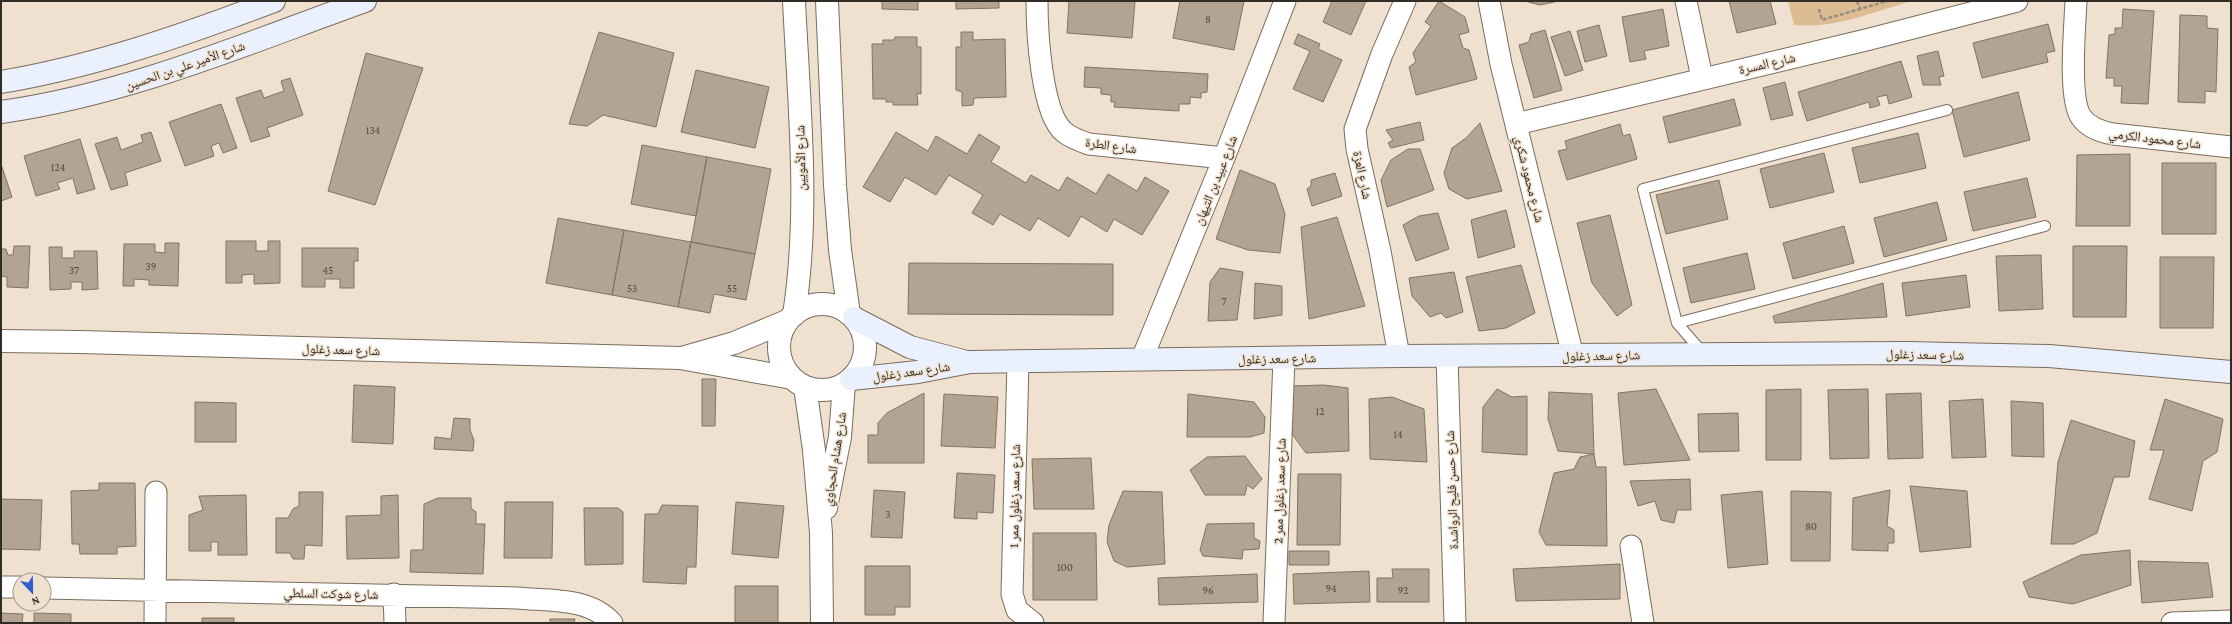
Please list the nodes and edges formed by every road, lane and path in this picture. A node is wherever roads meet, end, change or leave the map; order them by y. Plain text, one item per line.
1 (274, 1) edge
2 (365, 1) edge
3 (794, 1) edge
4 (827, 1) edge
5 (1037, 1) edge
6 (1285, 1) edge
7 (1405, 1) edge
8 (1489, 1) edge
9 (1686, 1) edge
10 (1857, 1) edge
11 (1887, 1) edge
12 (2017, 1) edge
13 (2076, 1) edge
14 (1819, 9) dead end
15 (1860, 9) junction
16 (1702, 78) junction
17 (1, 82) edge
18 (1947, 110) dead end
19 (1, 112) edge
20 (1516, 124) junction
21 (2231, 147) edge
22 (1224, 158) junction
23 (2045, 226) dead end
24 (852, 316) junction
25 (791, 318) junction
26 (1677, 323) junction
27 (1, 342) edge
28 (1704, 354) junction
29 (1399, 356) junction
30 (1573, 356) junction
31 (1447, 357) junction
32 (680, 358) junction
33 (1284, 358) junction
34 (1142, 359) junction
35 (970, 362) junction
36 (1018, 362) junction
37 (2231, 372) edge
38 (848, 382) junction
39 (799, 383) junction
40 (156, 492) dead end
41 (821, 533) junction
42 (1630, 546) dead end
43 (1, 586) edge
44 (12, 587) edge
45 (52, 588) edge
46 (155, 590) junction
47 (394, 594) junction
48 (2231, 621) edge
49 (155, 623) edge
50 (395, 623) edge
51 (612, 623) edge
52 (822, 623) edge
53 (1033, 623) edge
54 (1274, 623) edge
55 (1455, 623) edge
56 (1643, 623) edge
57 (2172, 623) edge

1 - 17 main road
2 - 19 main road, شارع الأمير علي بن الحسين
3 - 25 street, شارع الأمويين
4 - 24 street
5 - 22 street, شارع الطرة
6 - 22 street, شارع عبيد بن التيهان
7 - 29 street, شارع العزة
8 - 20 street, شارع محمود شكري
9 - 16 street
10 - 15 path
11 - 15 path
12 - 16 street, شارع المسرة
13 - 21 street, شارع محمود الكرمي
14 - 15 path
16 - 20 street, شارع المسرة
18 - 26 lane
20 - 30 street, شارع محمود شكري
22 - 34 street, شارع عبيد بن التيهان
23 - 26 lane
24 - 25 street
24 - 35 main road, شارع سعد زغلول
24 - 38 street
25 - 32 street, شارع سعد زغلول
25 - 39 street
26 - 28 lane
27 - 32 street, شارع سعد زغلول
28 - 30 main road, شارع سعد زغلول
28 - 37 main road, شارع سعد زغلول
29 - 31 main road, شارع سعد زغلول
29 - 33 main road, شارع سعد زغلول
30 - 31 main road, شارع سعد زغلول
31 - 55 street, شارع حسن فليح الرواشدة
32 - 39 street, شارع سعد زغلول
33 - 34 main road, شارع سعد زغلول
33 - 54 street, شارع سعد زغلول ممر 2
34 - 36 main road, شارع سعد زغلول
35 - 36 main road, شارع سعد زغلول
35 - 38 main road, شارع سعد زغلول
36 - 53 street, شارع سعد زغلول ممر 1
38 - 39 street
38 - 41 street, شارع هشام الحجاوي
39 - 41 street, شارع هشام الحجاوي
40 - 46 street
41 - 52 street, شارع هشام الحجاوي
42 - 56 street
43 - 44 street
45 - 46 street, شارع شوكت السلطي
46 - 47 street, شارع شوكت السلطي
46 - 49 street
47 - 50 street
47 - 51 street, شارع شوكت السلطي
48 - 57 street

